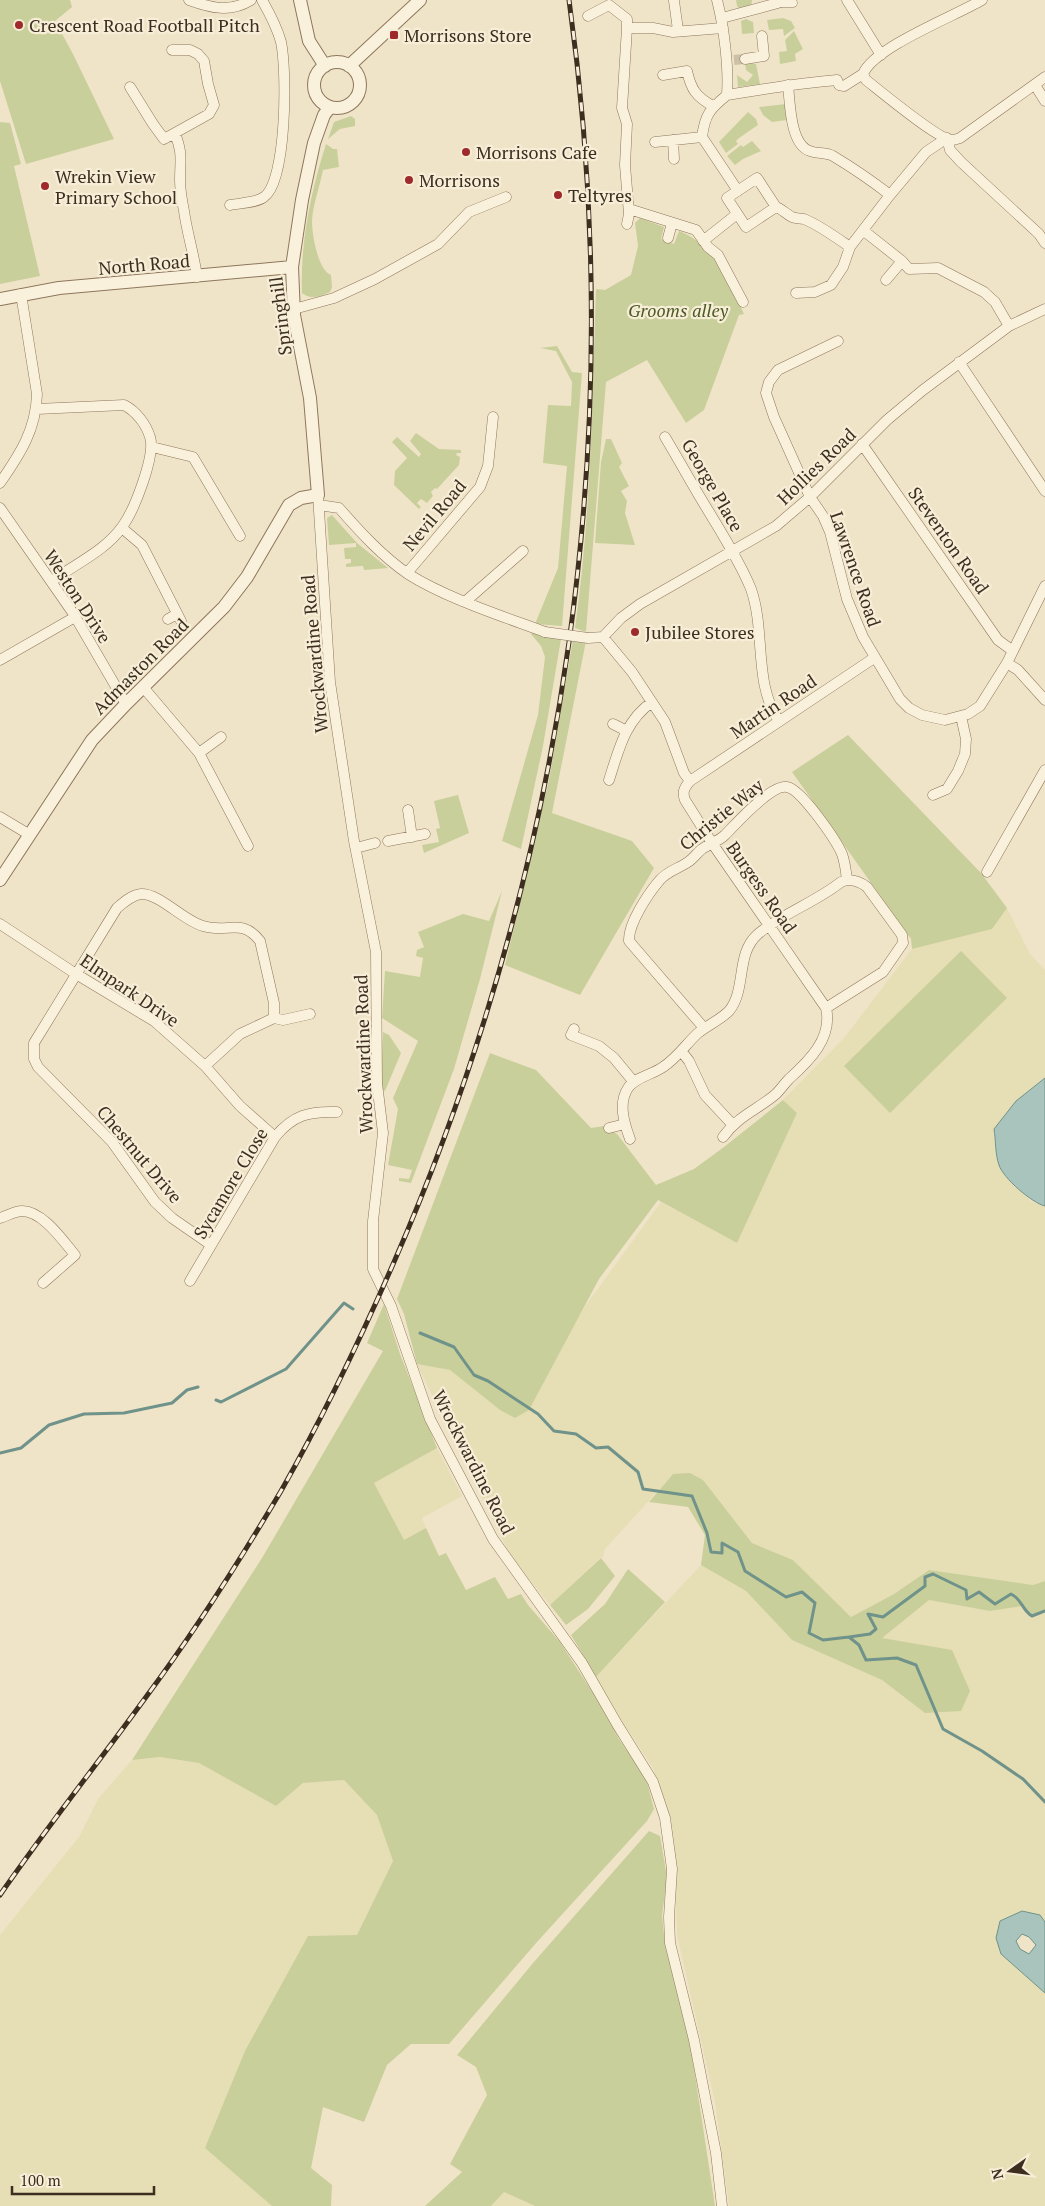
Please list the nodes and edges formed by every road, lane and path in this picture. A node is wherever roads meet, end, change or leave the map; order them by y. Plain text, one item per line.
1 (189, 0) edge
2 (251, 0) edge
3 (262, 0) edge
4 (300, 0) edge
5 (420, 0) edge
6 (717, 0) edge
7 (982, 0) edge
8 (674, 1) edge
9 (849, 1) edge
10 (611, 2) edge
11 (760, 3) edge
12 (778, 3) joint
13 (793, 3) dead end
14 (588, 16) dead end
15 (722, 23) junction
16 (627, 28) junction
17 (675, 31) junction
18 (762, 36) dead end
19 (172, 50) dead end
20 (881, 55) junction
21 (745, 59) tunnel mouth
22 (324, 66) junction
23 (349, 66) junction
24 (863, 74) junction
25 (663, 75) dead end
26 (1045, 77) edge
27 (1035, 84) junction
28 (788, 85) junction
29 (130, 87) dead end
30 (726, 95) junction
31 (1045, 101) edge
32 (713, 106) junction
33 (330, 107) junction
34 (176, 134) junction
35 (702, 137) junction
36 (949, 139) junction
37 (672, 140) junction
38 (655, 142) dead end
39 (674, 159) dead end
40 (738, 190) junction
41 (890, 195) junction
42 (506, 197) dead end
43 (230, 205) dead end
44 (776, 207) junction
45 (629, 209) junction
46 (737, 214) junction
47 (672, 223) junction
48 (627, 224) dead end
49 (864, 231) junction
50 (668, 238) dead end
51 (703, 241) junction
52 (1045, 243) edge
53 (850, 247) junction
54 (902, 261) junction
55 (292, 267) junction
56 (197, 277) junction
57 (886, 280) dead end
58 (796, 293) dead end
59 (21, 294) junction
60 (0, 299) edge
61 (744, 302) dead end
62 (294, 309) junction
63 (1045, 309) edge
64 (1009, 326) junction
65 (838, 341) dead end
66 (959, 362) junction
67 (37, 409) junction
68 (493, 417) dead end
69 (665, 437) dead end
70 (862, 444) junction
71 (152, 447) junction
72 (3, 471) edge
73 (0, 482) edge
74 (1045, 491) edge
75 (810, 497) junction
76 (319, 500) junction
77 (0, 508) edge
78 (122, 528) junction
79 (240, 536) dead end
80 (523, 551) dead end
81 (732, 551) junction
82 (407, 573) junction
83 (52, 581) junction
84 (1045, 586) edge
85 (466, 601) junction
86 (75, 617) junction
87 (175, 618) dead end
88 (603, 637) junction
89 (1013, 651) junction
90 (874, 658) junction
91 (0, 660) edge
92 (1007, 663) junction
93 (143, 687) junction
94 (1045, 700) edge
95 (652, 702) junction
96 (126, 704) junction
97 (961, 716) junction
98 (779, 721) junction
99 (613, 724) dead end
100 (625, 730) junction
101 (221, 737) dead end
102 (199, 753) junction
103 (1045, 770) edge
104 (610, 780) dead end
105 (690, 781) junction
106 (933, 795) dead end
107 (408, 810) dead end
108 (0, 817) edge
109 (425, 834) dead end
110 (30, 835) junction
111 (412, 837) junction
112 (388, 841) dead end
113 (375, 843) dead end
114 (712, 843) junction
115 (248, 846) dead end
116 (356, 848) junction
117 (987, 872) dead end
118 (0, 880) edge
119 (847, 880) junction
120 (0, 924) edge
121 (769, 926) junction
122 (76, 974) junction
123 (826, 1008) junction
124 (310, 1014) dead end
125 (274, 1018) junction
126 (704, 1028) junction
127 (574, 1029) dead end
128 (682, 1052) junction
129 (205, 1066) junction
130 (633, 1081) junction
131 (337, 1112) dead end
132 (625, 1124) junction
133 (732, 1124) junction
134 (609, 1128) dead end
135 (275, 1137) junction
136 (723, 1137) dead end
137 (630, 1139) dead end
138 (0, 1218) edge
139 (211, 1245) junction
140 (190, 1281) dead end
141 (43, 1283) dead end
142 (722, 2206) edge

1 - 2 street
3 - 43 street
4 - 22 street
5 - 23 street
6 - 15 street
7 - 20 street
8 - 17 street
9 - 20 street
10 - 14 street
10 - 16 street
11 - 12 street
11 - 15 street
12 - 13 street
15 - 17 street
15 - 30 street
16 - 17 street
16 - 45 street
18 - 21 street
19 - 34 street
20 - 24 street
22 - 23 street
22 - 33 street
23 - 33 street
24 - 28 street
24 - 36 street
25 - 32 street
26 - 27 street
27 - 31 street
27 - 36 street
28 - 30 street
28 - 41 street
29 - 34 street
30 - 32 street
32 - 35 street
33 - 55 street, Springhill
34 - 56 street
35 - 37 street
35 - 40 street
36 - 41 street
36 - 52 street
37 - 38 street
37 - 39 street
40 - 44 street
40 - 46 street
41 - 49 street
42 - 62 street
44 - 46 street
44 - 53 street
45 - 47 street
45 - 48 street
46 - 51 street
47 - 50 street
47 - 51 street
49 - 53 street
49 - 54 street
51 - 61 street
53 - 58 street
54 - 57 street
54 - 64 street
55 - 56 street, North Road
55 - 62 street, Springhill
56 - 59 street, North Road
59 - 60 street, North Road
59 - 67 street
62 - 76 street, Springhill
63 - 64 street, Hollies Road
64 - 66 street, Hollies Road
65 - 75 street, Lawrence Road
66 - 70 street, Hollies Road
66 - 74 street
67 - 71 street
67 - 72 street
68 - 82 street, Nevil Road
69 - 81 street, George Place
70 - 75 street, Hollies Road
70 - 89 street, Steventon Road
71 - 78 street
71 - 79 street
72 - 73 street
75 - 81 street, Hollies Road
75 - 90 street, Lawrence Road
76 - 82 street
76 - 93 street, Admaston Road
76 - 116 street, Wrockwardine Road
77 - 83 street, Weston Drive
78 - 83 street
78 - 87 street
80 - 85 street
81 - 88 street, Hollies Road
81 - 98 street, George Place
82 - 85 street
83 - 86 street, Weston Drive
84 - 89 street, Lawrence Road
85 - 88 street, bridge
86 - 91 street
86 - 96 street, Weston Drive
88 - 95 street
89 - 92 street, Lawrence Road
90 - 97 street, Lawrence Road
90 - 98 street, Martin Road
92 - 94 street
92 - 97 street, Lawrence Road
93 - 96 street, Admaston Road
93 - 102 street
95 - 100 street
95 - 105 street
96 - 110 street, Admaston Road
97 - 106 street
98 - 105 street, Martin Road
99 - 100 street
100 - 104 street
101 - 102 street
102 - 115 street
103 - 117 street
105 - 114 street, Burgess Road
107 - 111 street
108 - 110 street
109 - 111 street
110 - 118 street, Admaston Road
111 - 112 street
113 - 116 street
114 - 119 street, Christie Way
114 - 121 street, Burgess Road
114 - 126 street, Christie Way
116 - 142 street, Wrockwardine Road
119 - 121 street
119 - 123 street
120 - 122 street, Elmpark Drive
121 - 123 street, Burgess Road
121 - 126 street
122 - 125 street, Chestnut Drive
122 - 129 street, Elmpark Drive
122 - 139 street, Chestnut Drive
123 - 133 street
124 - 125 street
125 - 129 street
126 - 128 street
127 - 130 street
128 - 130 street
128 - 133 street
129 - 135 street, Elmpark Drive
130 - 132 street
131 - 135 street, Sycamore Close
132 - 134 street
132 - 137 street
133 - 136 street
135 - 139 street, Sycamore Close
138 - 141 street
139 - 140 street, Sycamore Close

